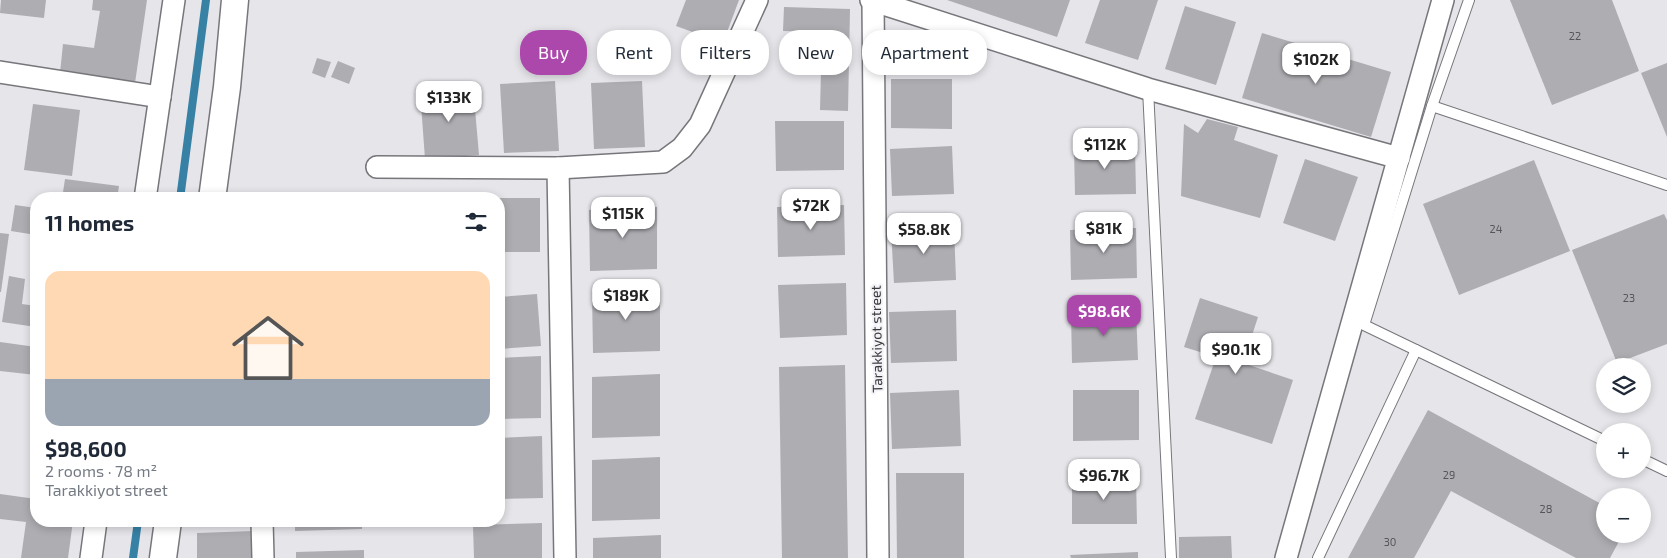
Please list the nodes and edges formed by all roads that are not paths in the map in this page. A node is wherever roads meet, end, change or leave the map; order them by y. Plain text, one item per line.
1 (174, 0) edge
2 (235, 0) edge
3 (757, 0) edge
4 (872, 0) edge
5 (1443, 0) edge
6 (1469, 0) edge
7 (0, 72) edge
8 (1148, 89) junction
9 (160, 97) junction
10 (1432, 106) junction
11 (1399, 158) junction
12 (377, 167) dead end
13 (558, 168) junction
14 (1667, 186) edge
15 (146, 192) edge
16 (213, 192) edge
17 (1416, 350) junction
18 (1596, 437) edge
19 (1651, 463) edge
20 (1667, 470) edge
21 (95, 527) edge
22 (167, 527) edge
23 (262, 527) edge
24 (91, 558) edge
25 (163, 558) edge
26 (263, 558) edge
27 (565, 558) edge
28 (878, 558) edge
29 (1171, 558) edge
30 (1286, 558) edge
31 (1318, 558) edge

1 - 9 street
2 - 16 street
3 - 13 street
4 - 8 street
4 - 28 street, Tarakkiyot street
5 - 11 street
6 - 10 lane
7 - 9 street
8 - 11 street
8 - 29 lane
9 - 15 street
10 - 14 lane
10 - 17 lane
11 - 30 street
12 - 13 street
13 - 27 street
17 - 18 lane
17 - 31 lane
19 - 20 lane
21 - 24 street
22 - 25 street
23 - 26 street

